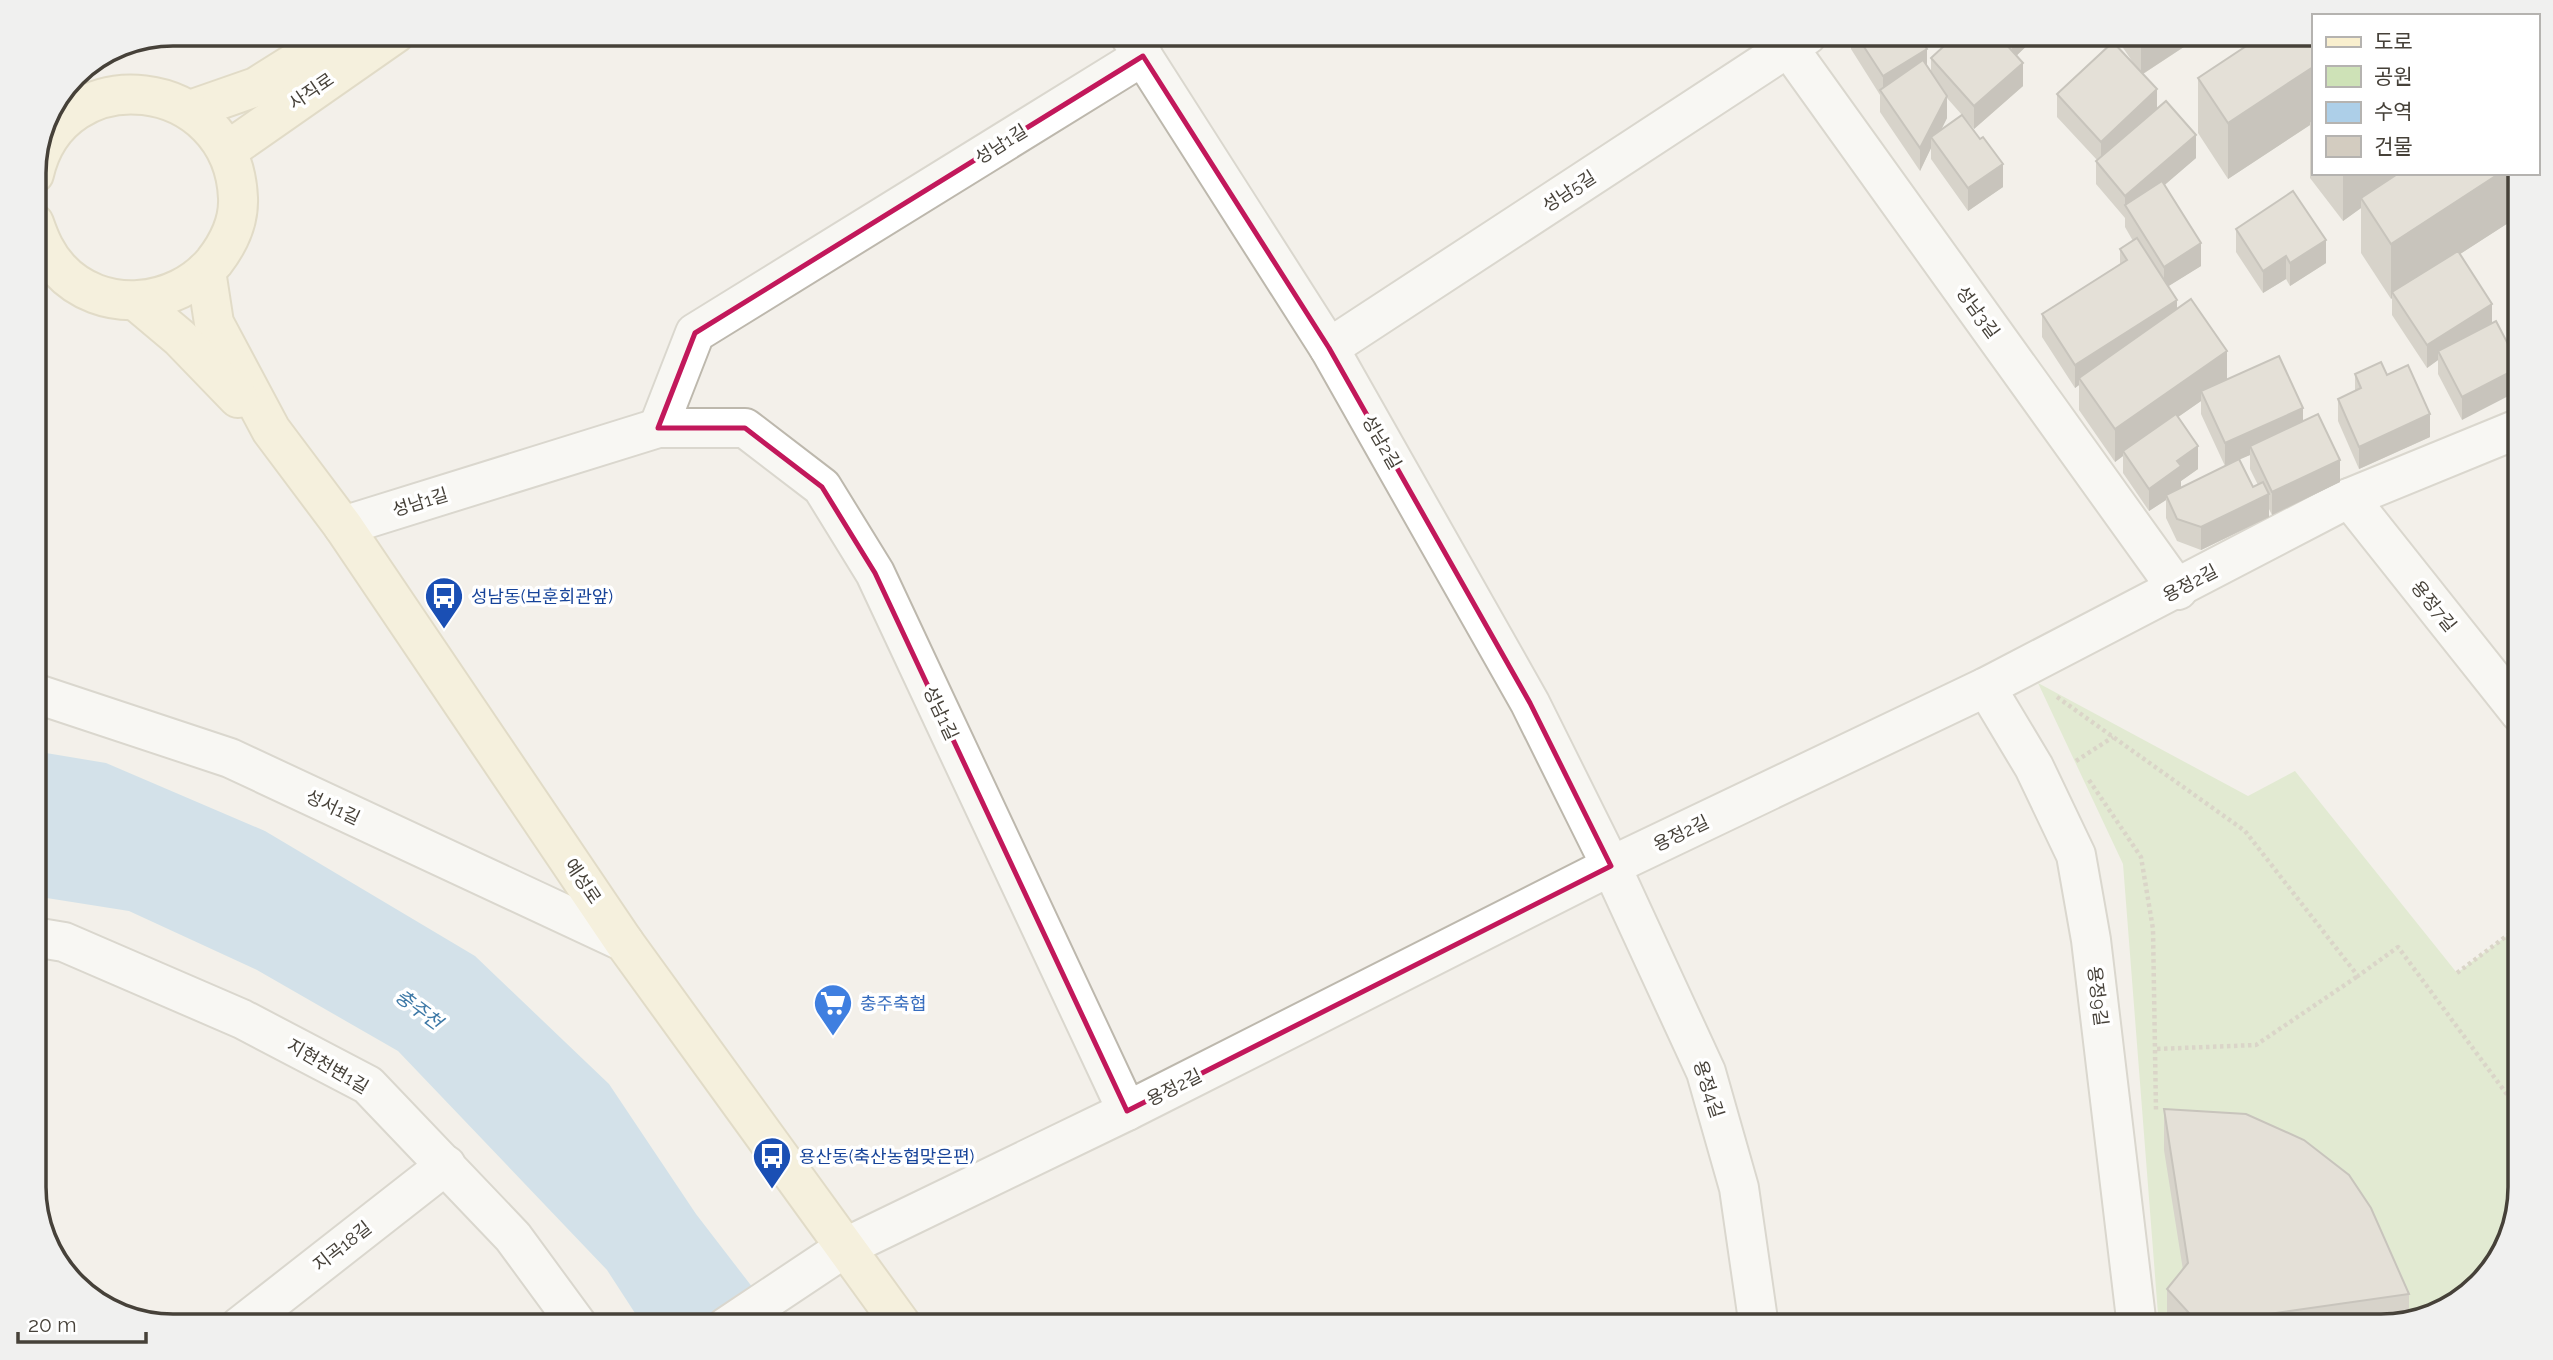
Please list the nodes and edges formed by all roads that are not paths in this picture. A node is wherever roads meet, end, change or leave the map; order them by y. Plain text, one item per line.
1 (321, 46) edge
2 (376, 46) edge
3 (1134, 46) edge
4 (1137, 46) edge
5 (1780, 46) edge
6 (1798, 46) edge
7 (63, 108) edge
8 (191, 110) junction
9 (227, 151) junction
10 (46, 252) edge
11 (206, 271) junction
12 (136, 301) junction
13 (1329, 348) junction
14 (658, 428) junction
15 (271, 430) junction
16 (2507, 433) edge
17 (2349, 498) junction
18 (343, 526) junction
19 (2178, 590) junction
20 (1986, 687) junction
21 (46, 697) edge
22 (2508, 697) edge
23 (1611, 866) junction
24 (46, 939) edge
25 (624, 942) junction
26 (1127, 1111) junction
27 (446, 1165) junction
28 (846, 1247) junction
29 (256, 1314) edge
30 (569, 1314) edge
31 (746, 1314) edge
32 (894, 1314) edge
33 (1757, 1314) edge
34 (2135, 1314) edge

1 - 8 main road, 사직로
2 - 9 main road, 사직로
3 - 14 street, 성남1길
4 - 13 street, 성남2길
5 - 13 street, 성남5길
6 - 19 street, 성남3길
7 - 8 main road
8 - 9 main road
9 - 11 main road
10 - 12 main road
11 - 12 main road
11 - 15 main road
12 - 15 main road
13 - 23 street, 성남2길
14 - 18 street, 성남1길
14 - 26 street, 성남1길
15 - 18 main road, 예성로
16 - 17 street, 용정2길
17 - 19 street, 용정2길
17 - 22 street, 용정7길
18 - 25 main road, 예성로
19 - 20 street, 용정2길
20 - 23 street, 용정2길
20 - 34 street, 용정9길
21 - 25 street, 성서1길
23 - 26 street, 용정2길
23 - 33 street, 용정4길
24 - 27 street, 지현천변1길
25 - 28 main road, 예성로
26 - 28 street, 용정2길
27 - 29 street, 지곡18길
27 - 30 street, 지현천변1길
28 - 31 street, 용정2길
28 - 32 main road, 예성로

